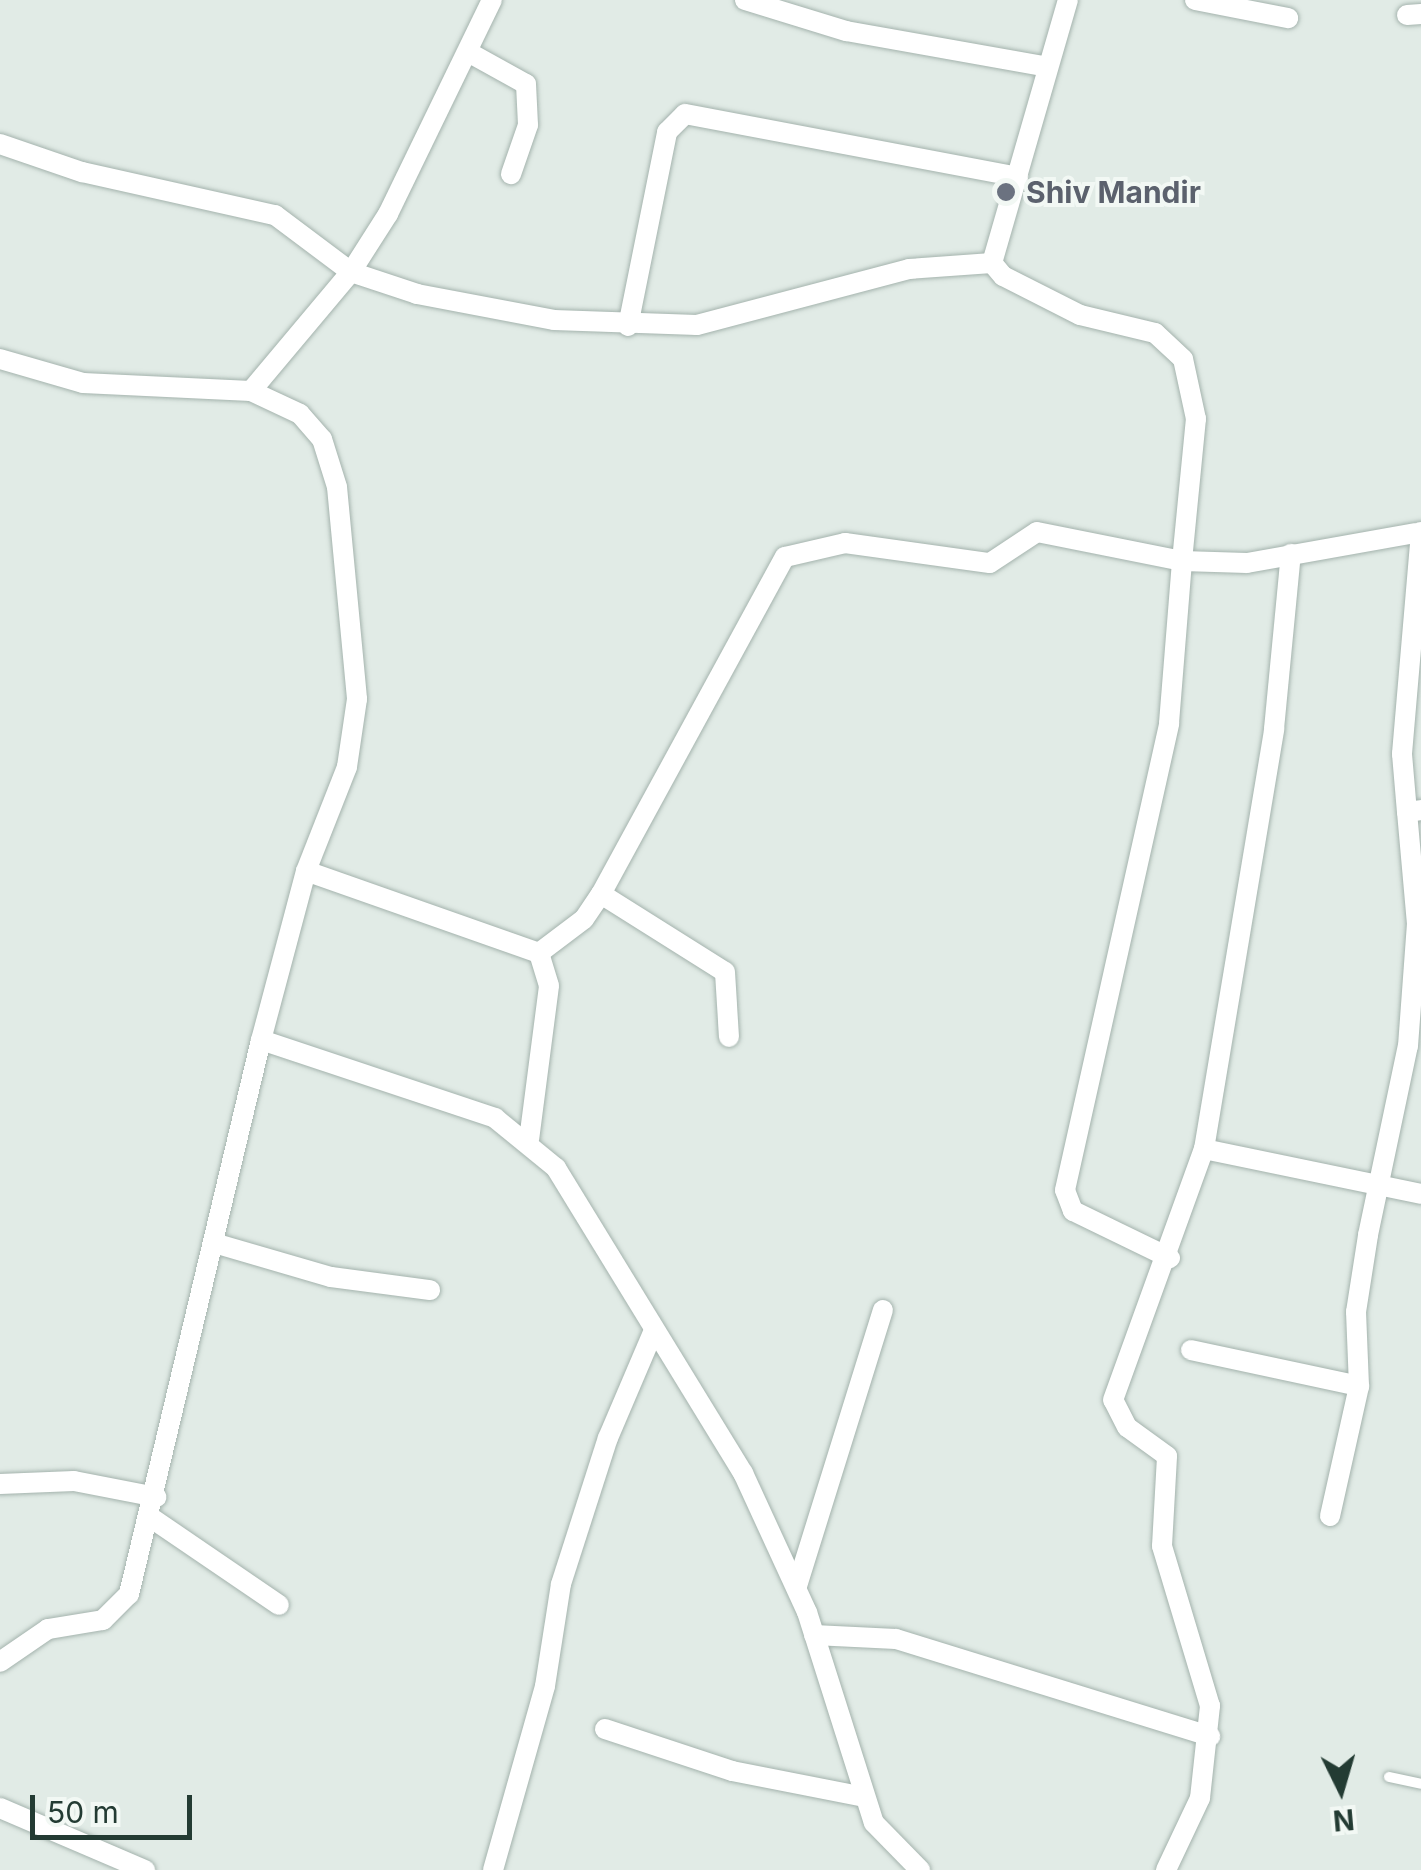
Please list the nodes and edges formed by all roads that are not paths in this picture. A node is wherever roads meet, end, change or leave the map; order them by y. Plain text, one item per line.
1 (492, 0) edge
2 (746, 0) edge
3 (1068, 0) edge
4 (1195, 0) edge
5 (1288, 18) dead end
6 (468, 52) junction
7 (1048, 67) junction
8 (0, 144) edge
9 (512, 174) dead end
10 (1018, 177) junction
11 (992, 262) junction
12 (351, 272) junction
13 (628, 326) junction
14 (0, 359) edge
15 (252, 391) junction
16 (1418, 532) edge
17 (1291, 554) junction
18 (1182, 561) junction
19 (1414, 811) edge
20 (306, 872) junction
21 (601, 894) junction
22 (1419, 924) edge
23 (539, 953) junction
24 (729, 1037) dead end
25 (261, 1040) junction
26 (529, 1139) junction
27 (1204, 1149) junction
28 (1382, 1188) junction
29 (1421, 1194) edge
30 (214, 1243) junction
31 (1170, 1258) junction
32 (430, 1290) dead end
33 (883, 1310) dead end
34 (654, 1330) junction
35 (1191, 1350) dead end
36 (1359, 1386) junction
37 (0, 1484) edge
38 (153, 1507) junction
39 (1330, 1516) dead end
40 (797, 1586) junction
41 (278, 1605) dead end
42 (814, 1635) junction
43 (0, 1662) edge
44 (604, 1728) dead end
45 (1210, 1736) junction
46 (1389, 1778) dead end
47 (1421, 1784) edge
48 (864, 1797) junction
49 (0, 1808) edge
50 (145, 1870) edge
51 (492, 1870) edge
52 (920, 1870) edge
53 (1166, 1870) edge

1 - 6 street
2 - 7 street
3 - 7 street
4 - 5 street
6 - 9 street
6 - 12 street
7 - 10 street
8 - 12 street
10 - 11 street
10 - 13 street
11 - 13 street
11 - 18 street
12 - 13 street
12 - 15 street
14 - 15 street
15 - 20 street
16 - 17 street
16 - 19 street
17 - 18 street
17 - 27 street
18 - 21 street
18 - 31 street
19 - 22 street
20 - 23 street
20 - 25 street
21 - 23 street
21 - 24 street
22 - 28 street
23 - 26 street
25 - 26 street
25 - 30 street
26 - 34 street
27 - 28 street
27 - 31 street
28 - 29 street
28 - 36 street
30 - 32 street
30 - 38 street
31 - 45 street
33 - 40 street
34 - 40 street
34 - 51 street
35 - 36 street
36 - 39 street
37 - 38 street
38 - 41 street
38 - 43 street
40 - 42 street
42 - 45 street
42 - 48 street
44 - 48 street
45 - 53 street
46 - 47 lane
48 - 52 street
49 - 50 street

